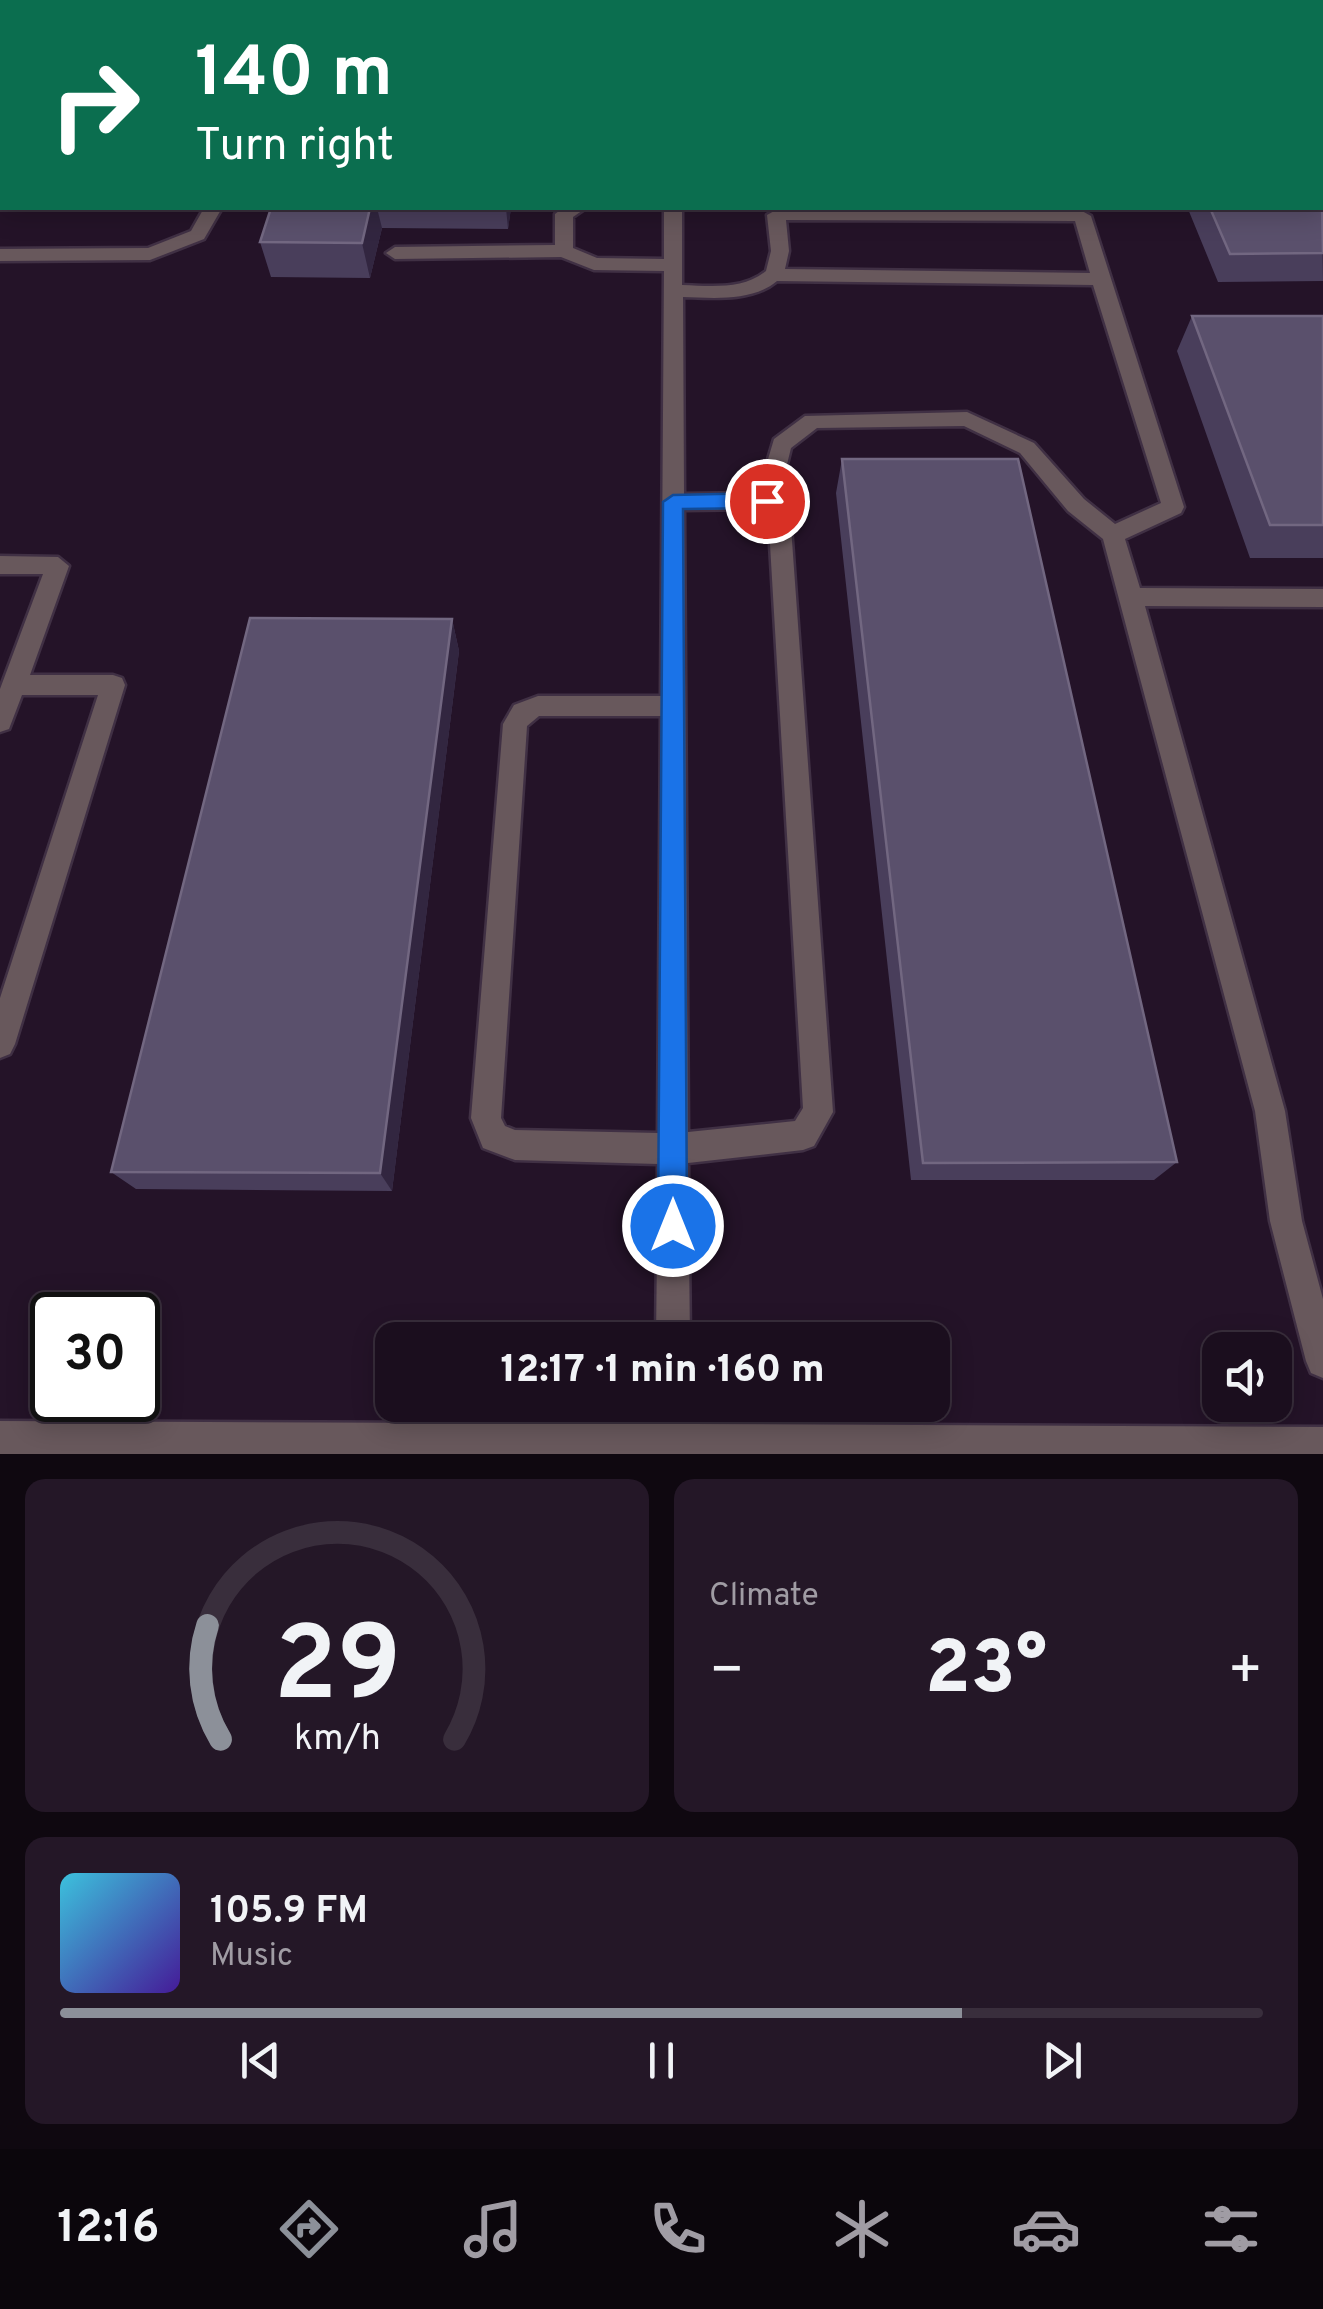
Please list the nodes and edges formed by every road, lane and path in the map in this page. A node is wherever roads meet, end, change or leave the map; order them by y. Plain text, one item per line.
1 (212, 210) edge
2 (573, 210) edge
3 (673, 210) edge
4 (395, 252) dead end
5 (564, 252) junction
6 (0, 255) edge
7 (773, 275) junction
8 (673, 278) junction
9 (1101, 279) junction
10 (767, 501) junction
11 (673, 502) junction
12 (1112, 535) junction
13 (0, 566) edge
14 (1131, 598) junction
15 (1323, 598) edge
16 (14, 685) junction
17 (673, 706) junction
18 (0, 722) edge
19 (0, 1044) edge
20 (672, 1149) junction
21 (673, 1322) edge
22 (1323, 1361) edge
23 (673, 1422) edge
24 (0, 1438) edge
25 (673, 1441) junction
26 (1323, 1444) edge

1 - 6 street
2 - 5 street
3 - 8 street
4 - 5 street
5 - 8 street
7 - 8 street
7 - 9 street
7 - 9 street
8 - 11 street
9 - 12 street
10 - 11 street
10 - 12 street
10 - 20 street
11 - 17 street
12 - 14 street
13 - 16 street
14 - 15 street
14 - 22 street
16 - 18 street
16 - 19 street
17 - 20 street
17 - 20 street
20 - 21 street
23 - 25 street
24 - 25 street
25 - 26 street

